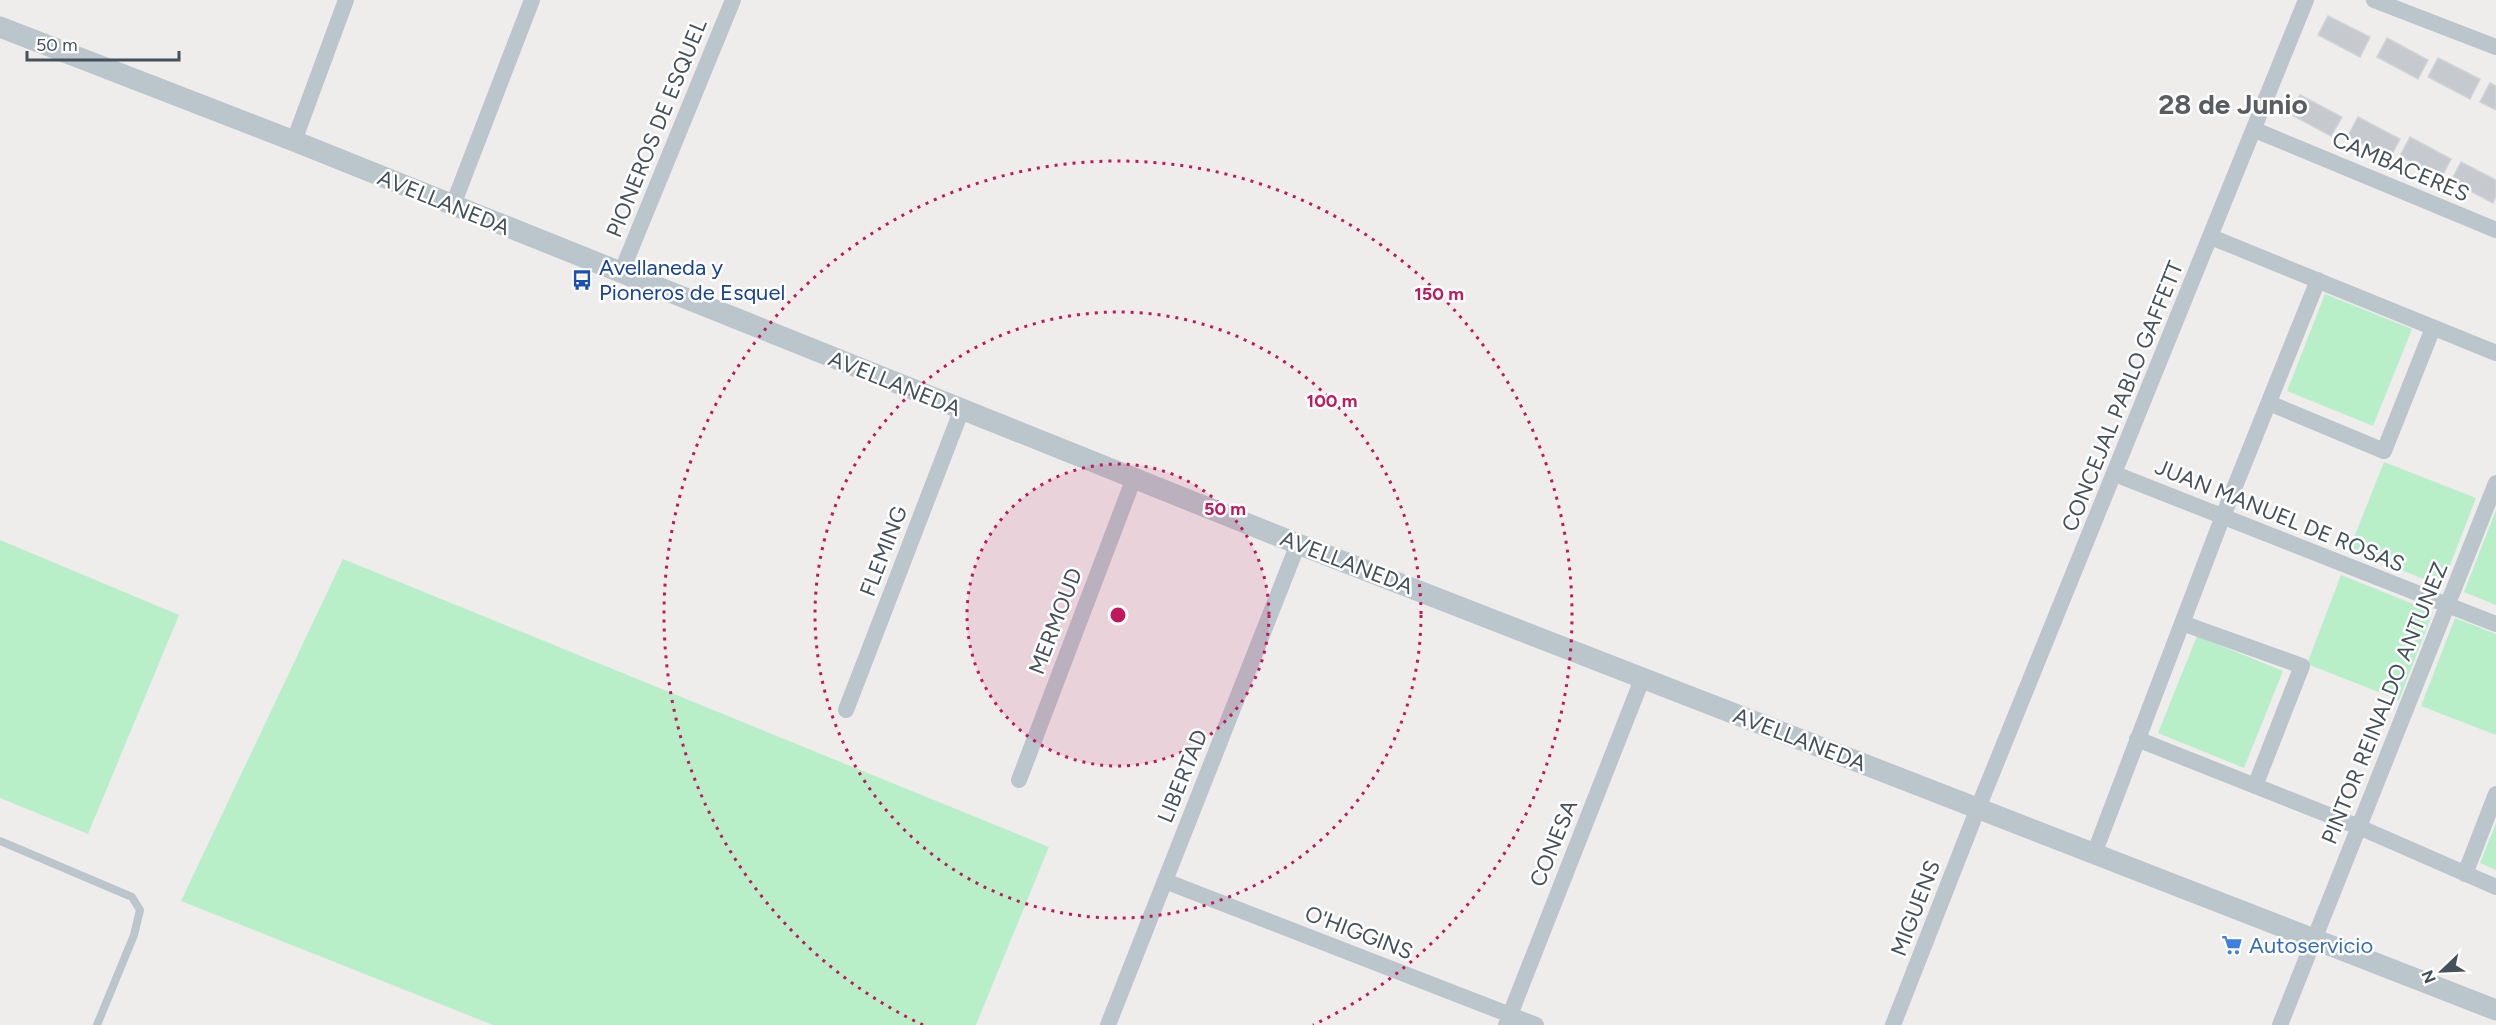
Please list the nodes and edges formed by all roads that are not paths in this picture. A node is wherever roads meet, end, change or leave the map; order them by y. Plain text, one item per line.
1 (346, 0) edge
2 (532, 0) edge
3 (733, 0) edge
4 (2306, 0) edge
5 (2374, 0) edge
6 (0, 27) edge
7 (2496, 47) edge
8 (2255, 130) junction
9 (294, 141) junction
10 (453, 205) junction
11 (2496, 230) edge
12 (2211, 237) junction
13 (621, 273) junction
14 (2318, 280) junction
15 (2433, 328) junction
16 (2496, 353) edge
17 (2269, 403) junction
18 (962, 409) junction
19 (2115, 474) junction
20 (1134, 478) junction
21 (2496, 483) edge
22 (2223, 516) junction
23 (1299, 544) junction
24 (2448, 605) junction
25 (2182, 623) junction
26 (2496, 624) edge
27 (1643, 677) junction
28 (846, 710) dead end
29 (2137, 739) junction
30 (1019, 780) dead end
31 (2255, 786) junction
32 (2496, 794) edge
33 (1978, 808) junction
34 (2359, 827) junction
35 (0, 841) edge
36 (2094, 854) junction
37 (2465, 874) junction
38 (1165, 881) junction
39 (2496, 886) edge
40 (2314, 940) junction
41 (2496, 1010) edge
42 (1508, 1020) edge
43 (97, 1025) edge
44 (1108, 1025) edge
45 (1536, 1025) edge
46 (1893, 1025) edge
47 (2280, 1025) edge

1 - 9 street
2 - 10 street
3 - 13 street, PIONEROS DE ESQUEL
4 - 8 street, CONCEJAL PABLO GAFFETT
5 - 7 street
6 - 9 street, AVELLANEDA
8 - 11 street, CAMBACERES
8 - 12 street, CONCEJAL PABLO GAFFETT
9 - 10 street, AVELLANEDA
10 - 13 street, AVELLANEDA
12 - 14 street
12 - 19 street, CONCEJAL PABLO GAFFETT
13 - 18 street, AVELLANEDA
14 - 15 street
14 - 17 street
15 - 16 street
15 - 17 street
17 - 22 street
18 - 20 street, AVELLANEDA
18 - 28 street, FLEMING
19 - 22 street, JUAN MANUEL DE ROSAS
19 - 33 street, CONCEJAL PABLO GAFFETT
20 - 23 street, AVELLANEDA
20 - 30 street, MERMOUD
21 - 24 street, PINTOR REINALDO ANTUNEZ
22 - 24 street, JUAN MANUEL DE ROSAS
22 - 25 street
23 - 27 street, AVELLANEDA
23 - 38 street, LIBERTAD
24 - 26 street, JUAN MANUEL DE ROSAS
24 - 34 street, PINTOR REINALDO ANTUNEZ
25 - 29 street
25 - 31 street
27 - 33 street, AVELLANEDA
27 - 42 street, CONESA
29 - 31 street
29 - 36 street
31 - 34 street
32 - 37 street
33 - 36 street, AVELLANEDA
33 - 46 street, MIGUENS
34 - 37 street
34 - 40 street, PINTOR REINALDO ANTUNEZ
35 - 43 lane
36 - 40 street, AVELLANEDA
37 - 39 street
38 - 42 street, O'HIGGINS
38 - 44 street, LIBERTAD
40 - 41 street, AVELLANEDA
40 - 47 street, PINTOR REINALDO ANTUNEZ
42 - 45 street, O'HIGGINS

